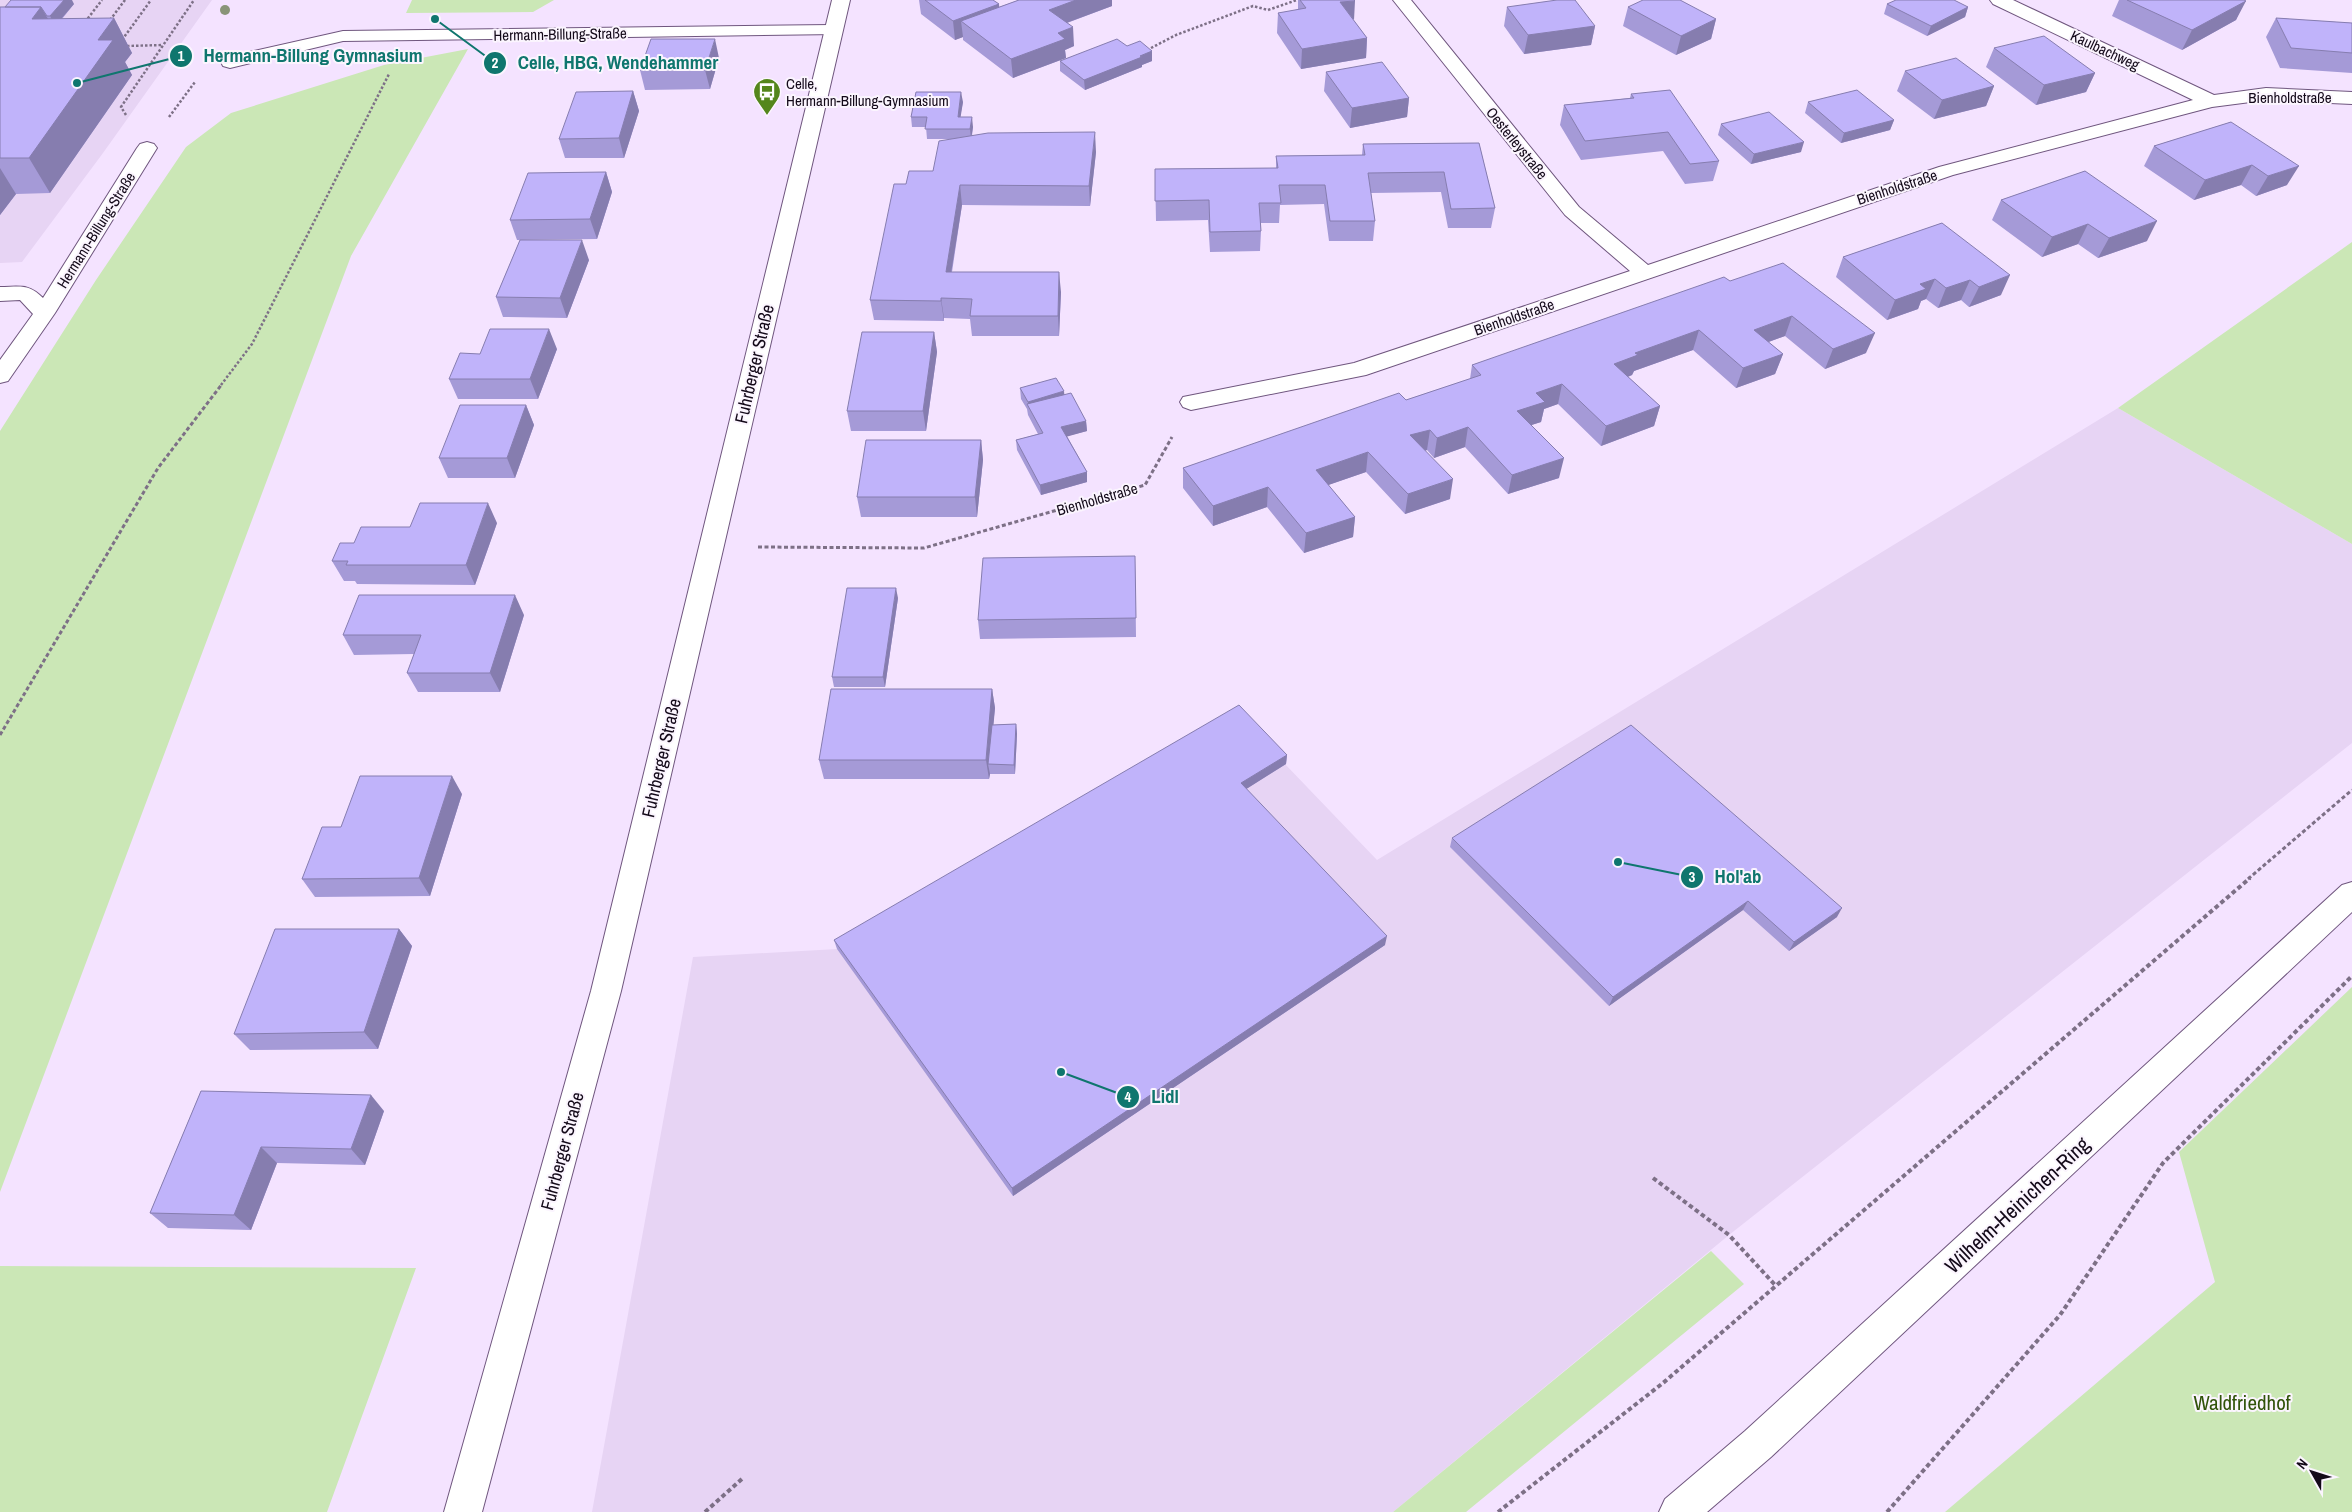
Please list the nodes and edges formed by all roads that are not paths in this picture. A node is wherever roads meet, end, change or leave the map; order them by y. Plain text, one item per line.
1 (841, 0) edge
2 (1402, 0) edge
3 (1999, 0) edge
4 (832, 30) junction
5 (230, 62) road end
6 (2352, 98) edge
7 (2211, 101) junction
8 (147, 148) road end
9 (1645, 272) junction
10 (0, 294) edge
11 (44, 313) junction
12 (0, 376) edge
13 (1192, 402) road end
14 (2352, 894) edge
15 (464, 1512) edge
16 (1678, 1512) edge

1 - 4 street, Fuhrberger Straße
2 - 9 street, Oesterleystraße
3 - 7 street, Kaulbachweg
4 - 5 street, Hermann-Billung-Straße
4 - 15 street, Fuhrberger Straße
6 - 7 street, Bienholdstraße
7 - 9 street, Bienholdstraße
8 - 11 street, Hermann-Billung-Straße
9 - 13 street, Bienholdstraße
10 - 11 street
11 - 12 street, Hermann-Billung-Straße
14 - 16 street, Wilhelm-Heinichen-Ring

